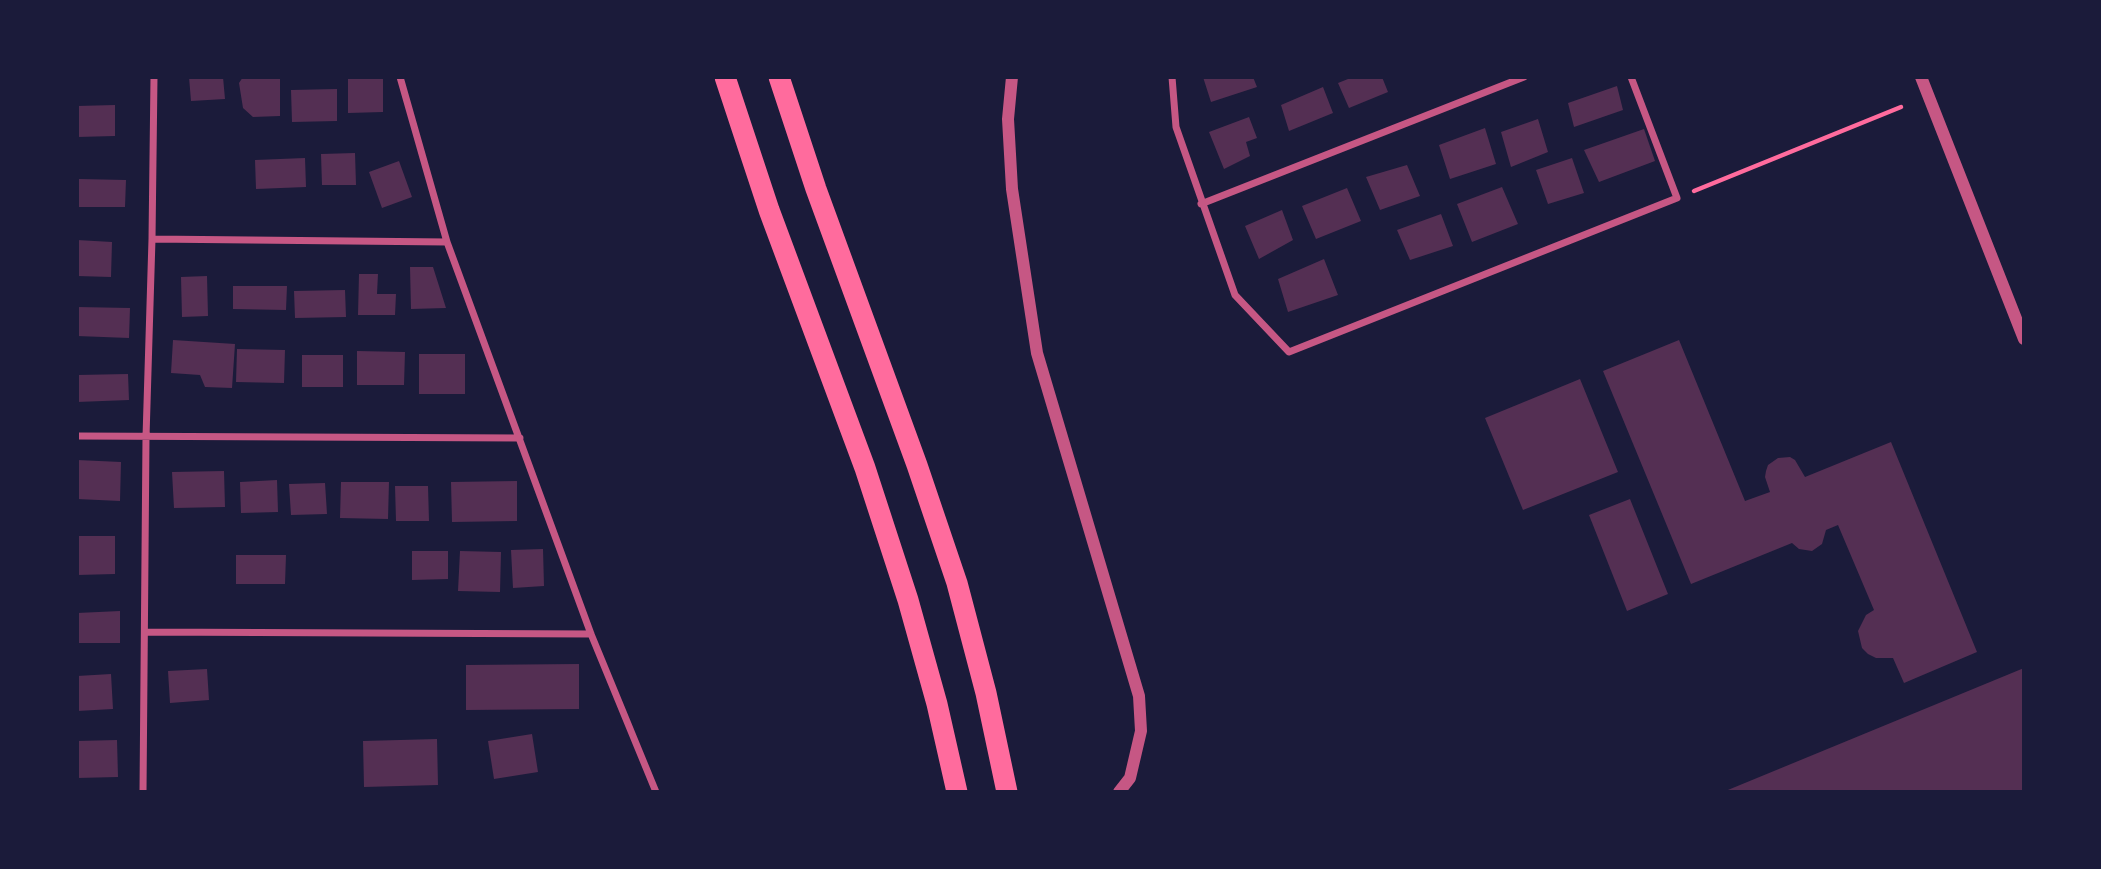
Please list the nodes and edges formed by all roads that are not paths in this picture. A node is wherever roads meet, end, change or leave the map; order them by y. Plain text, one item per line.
1 (154, 77) edge
2 (400, 77) edge
3 (725, 77) edge
4 (779, 77) edge
5 (1012, 77) edge
6 (1172, 77) edge
7 (1524, 77) edge
8 (1631, 77) edge
9 (1921, 77) edge
10 (1201, 204) junction
11 (152, 239) junction
12 (447, 242) junction
13 (2024, 339) edge
14 (77, 436) edge
15 (146, 437) junction
16 (520, 439) junction
17 (146, 632) junction
18 (591, 634) junction
19 (956, 787) edge
20 (144, 792) edge
21 (656, 792) edge
22 (1007, 792) edge
23 (1119, 792) edge

1 - 11 street
2 - 12 street
3 - 19 highway
4 - 22 highway
5 - 23 street
6 - 10 street
7 - 10 street
8 - 10 street
9 - 13 street
11 - 12 street
11 - 15 street
12 - 16 street
14 - 15 street
15 - 16 street
15 - 17 street
16 - 18 street
17 - 18 street
17 - 20 street
18 - 21 street

